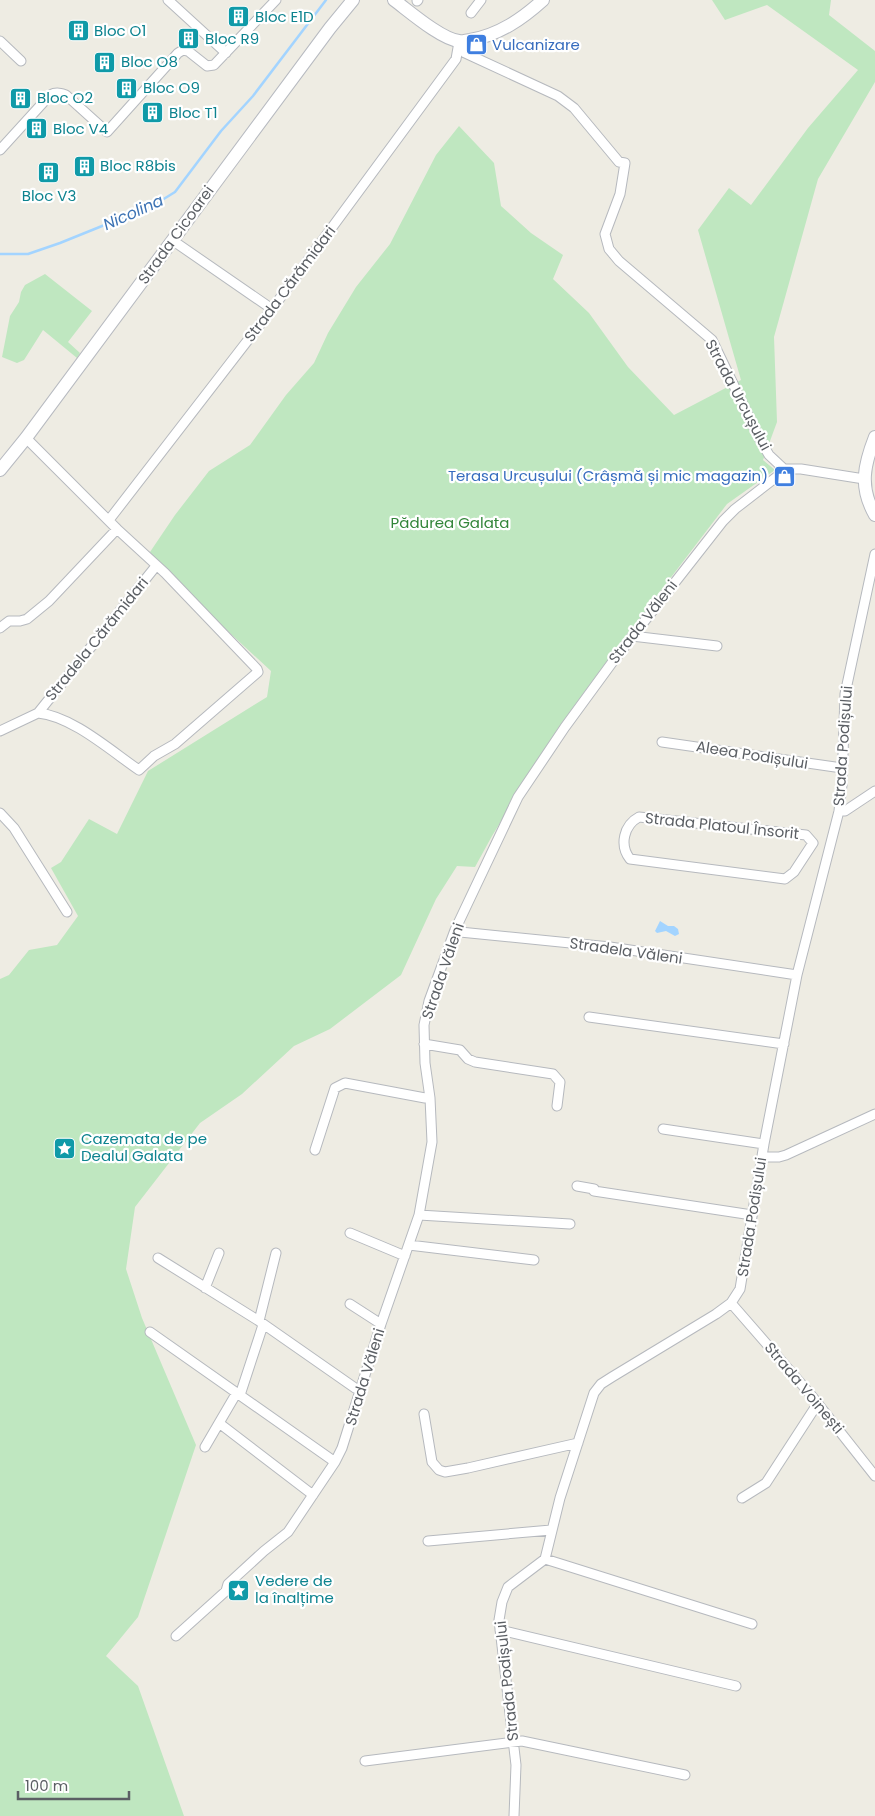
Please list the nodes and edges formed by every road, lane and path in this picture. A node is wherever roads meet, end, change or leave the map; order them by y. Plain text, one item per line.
1 (168, 0) edge
2 (353, 0) edge
3 (394, 0) edge
4 (480, 0) edge
5 (544, 0) edge
6 (273, 1) edge
7 (471, 13) dead end
8 (0, 41) edge
9 (459, 42) junction
10 (226, 53) junction
11 (21, 61) dead end
12 (0, 150) edge
13 (172, 240) junction
14 (272, 309) junction
15 (875, 436) edge
16 (26, 438) junction
17 (784, 469) junction
18 (0, 470) edge
19 (864, 479) junction
20 (875, 515) edge
21 (109, 520) junction
22 (117, 528) junction
23 (875, 554) edge
24 (156, 566) junction
25 (0, 628) edge
26 (632, 636) junction
27 (717, 646) dead end
28 (38, 713) junction
29 (0, 730) edge
30 (662, 742) dead end
31 (842, 768) junction
32 (875, 791) edge
33 (839, 811) junction
34 (2, 819) edge
35 (814, 843) junction
36 (831, 844) junction
37 (67, 912) dead end
38 (455, 930) junction
39 (797, 975) junction
40 (589, 1017) dead end
41 (424, 1044) junction
42 (784, 1044) junction
43 (430, 1098) junction
44 (557, 1106) dead end
45 (875, 1114) edge
46 (663, 1129) dead end
47 (764, 1144) junction
48 (315, 1150) dead end
49 (762, 1157) junction
50 (577, 1186) dead end
51 (419, 1215) junction
52 (752, 1215) junction
53 (570, 1224) dead end
54 (350, 1233) dead end
55 (409, 1245) junction
56 (219, 1253) dead end
57 (276, 1253) dead end
58 (405, 1256) junction
59 (158, 1258) dead end
60 (534, 1260) dead end
61 (206, 1288) junction
62 (731, 1303) junction
63 (350, 1304) dead end
64 (261, 1323) junction
65 (381, 1324) junction
66 (150, 1332) dead end
67 (360, 1389) junction
68 (238, 1394) junction
69 (818, 1403) junction
70 (424, 1414) dead end
71 (219, 1423) junction
72 (578, 1443) junction
73 (205, 1447) dead end
74 (335, 1462) junction
75 (875, 1476) edge
76 (313, 1495) junction
77 (742, 1498) dead end
78 (551, 1530) junction
79 (428, 1541) dead end
80 (545, 1559) junction
81 (752, 1624) dead end
82 (500, 1630) junction
83 (176, 1636) dead end
84 (736, 1686) dead end
85 (514, 1742) junction
86 (365, 1761) dead end
87 (686, 1775) dead end
88 (514, 1816) edge

1 - 10 street
2 - 13 street, Strada Cicoarei
3 - 9 street
4 - 7 street
5 - 9 street
6 - 10 street
8 - 11 street
9 - 14 street, Strada Cărămidari
9 - 17 street, Strada Urcușului
10 - 12 street
13 - 14 street
13 - 16 street, Strada Cicoarei
14 - 21 street, Strada Cărămidari
15 - 19 street
16 - 18 street, Strada Cicoarei
16 - 21 street, Stradela Cărămidari
17 - 19 street
17 - 26 street, Strada Văleni
19 - 20 street
21 - 22 street, Stradela Cărămidari
22 - 24 street, Stradela Cărămidari
22 - 25 street
23 - 31 street, Strada Podișului
24 - 28 street, Stradela Cărămidari
24 - 28 street, Stradela Cărămidari
26 - 27 street
26 - 38 street, Strada Văleni
28 - 29 street, Stradela Cărămidari
30 - 31 street, Aleea Podișului
31 - 33 street, Strada Podișului
32 - 33 street
33 - 36 street, Strada Podișului
34 - 37 street
35 - 35 street, Strada Platoul Însorit
35 - 36 street
36 - 39 street, Strada Podișului
38 - 39 street, Stradela Văleni
38 - 41 street, Strada Văleni
39 - 42 street, Strada Podișului
40 - 42 street
41 - 43 street, Strada Văleni
41 - 44 street
42 - 47 street, Strada Podișului
43 - 48 street
43 - 51 street, Strada Văleni
45 - 49 street
46 - 47 street
47 - 49 street, Strada Podișului
49 - 52 street, Strada Podișului
50 - 52 street
51 - 53 street
51 - 55 street, Strada Văleni
52 - 62 street, Strada Podișului
54 - 58 street
55 - 58 street, Strada Văleni
55 - 60 street
56 - 61 street
57 - 64 street
58 - 65 street, Strada Văleni
59 - 61 street
61 - 64 street
62 - 69 street, Strada Voinești
62 - 72 street
63 - 65 street
64 - 67 street
64 - 68 street
65 - 67 street, Strada Văleni
66 - 68 street
67 - 74 street, Strada Văleni
68 - 71 street
68 - 74 street
69 - 75 street, Strada Voinești
69 - 77 street
70 - 72 street
71 - 73 street
71 - 76 street
72 - 78 street
74 - 76 street, Strada Văleni
76 - 83 street, Strada Văleni
78 - 79 street
78 - 80 street
80 - 81 street
80 - 82 street, Strada Podișului
82 - 84 street
82 - 85 street, Strada Podișului
85 - 86 street
85 - 87 street
85 - 88 street, Strada Podișului

